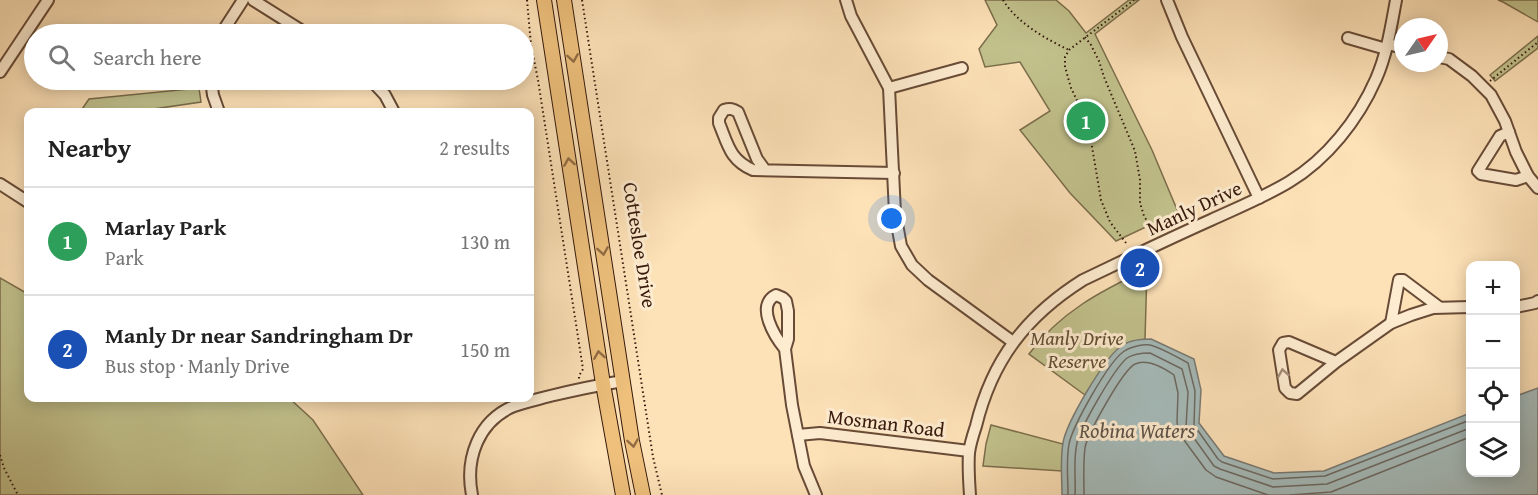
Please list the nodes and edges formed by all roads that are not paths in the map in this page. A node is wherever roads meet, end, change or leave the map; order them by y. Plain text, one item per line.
1 (48, 0) edge
2 (243, 0) edge
3 (253, 0) edge
4 (544, 0) edge
5 (564, 0) edge
6 (846, 0) edge
7 (1167, 0) edge
8 (1396, 0) edge
9 (32, 24) edge
10 (228, 24) edge
11 (291, 24) edge
12 (24, 36) edge
13 (1348, 38) dead end
14 (1387, 47) junction
15 (1394, 47) edge
16 (1448, 59) edge
17 (962, 68) dead end
18 (0, 72) edge
19 (889, 88) junction
20 (212, 90) edge
21 (380, 90) edge
22 (218, 108) edge
23 (392, 108) edge
24 (1509, 132) junction
25 (765, 170) junction
26 (894, 173) junction
27 (1528, 176) junction
28 (0, 184) edge
29 (1538, 188) edge
30 (1259, 198) junction
31 (24, 199) edge
32 (1538, 301) edge
33 (1520, 306) edge
34 (1439, 307) junction
35 (1466, 307) edge
36 (1391, 323) junction
37 (1013, 342) junction
38 (785, 349) dead end
39 (1336, 362) junction
40 (623, 381) junction
41 (603, 384) junction
42 (534, 401) edge
43 (531, 402) edge
44 (798, 435) junction
45 (969, 451) junction
46 (472, 495) edge
47 (623, 495) edge
48 (643, 495) edge
49 (816, 495) edge
50 (970, 495) edge

1 - 9 street
2 - 10 street
3 - 11 street
41 -> 4 main road
5 -> 40 main road, Cottesloe Drive
6 - 19 street
7 - 30 street
8 - 14 street, Manly Drive
12 - 18 street
13 - 14 street
14 - 15 street
14 - 30 street, Manly Drive
16 - 24 street
17 - 19 street
19 - 26 street
20 - 22 street
21 - 23 street
24 - 27 street
24 - 27 street
25 - 25 street
25 - 26 street
26 - 37 street
27 - 29 street
28 - 31 street
30 - 37 street, Manly Drive
32 - 33 street
34 - 35 street
34 - 36 street
34 - 36 street
36 - 39 street
37 - 45 street, Manly Drive
38 - 44 street
39 -> 39 street
40 - 41 street
40 -> 48 main road, Cottesloe Drive
41 - 42 street
41 - 47 main road
43 - 46 street
44 - 45 street, Mosman Road
44 - 49 street
45 - 50 street, Manly Drive

